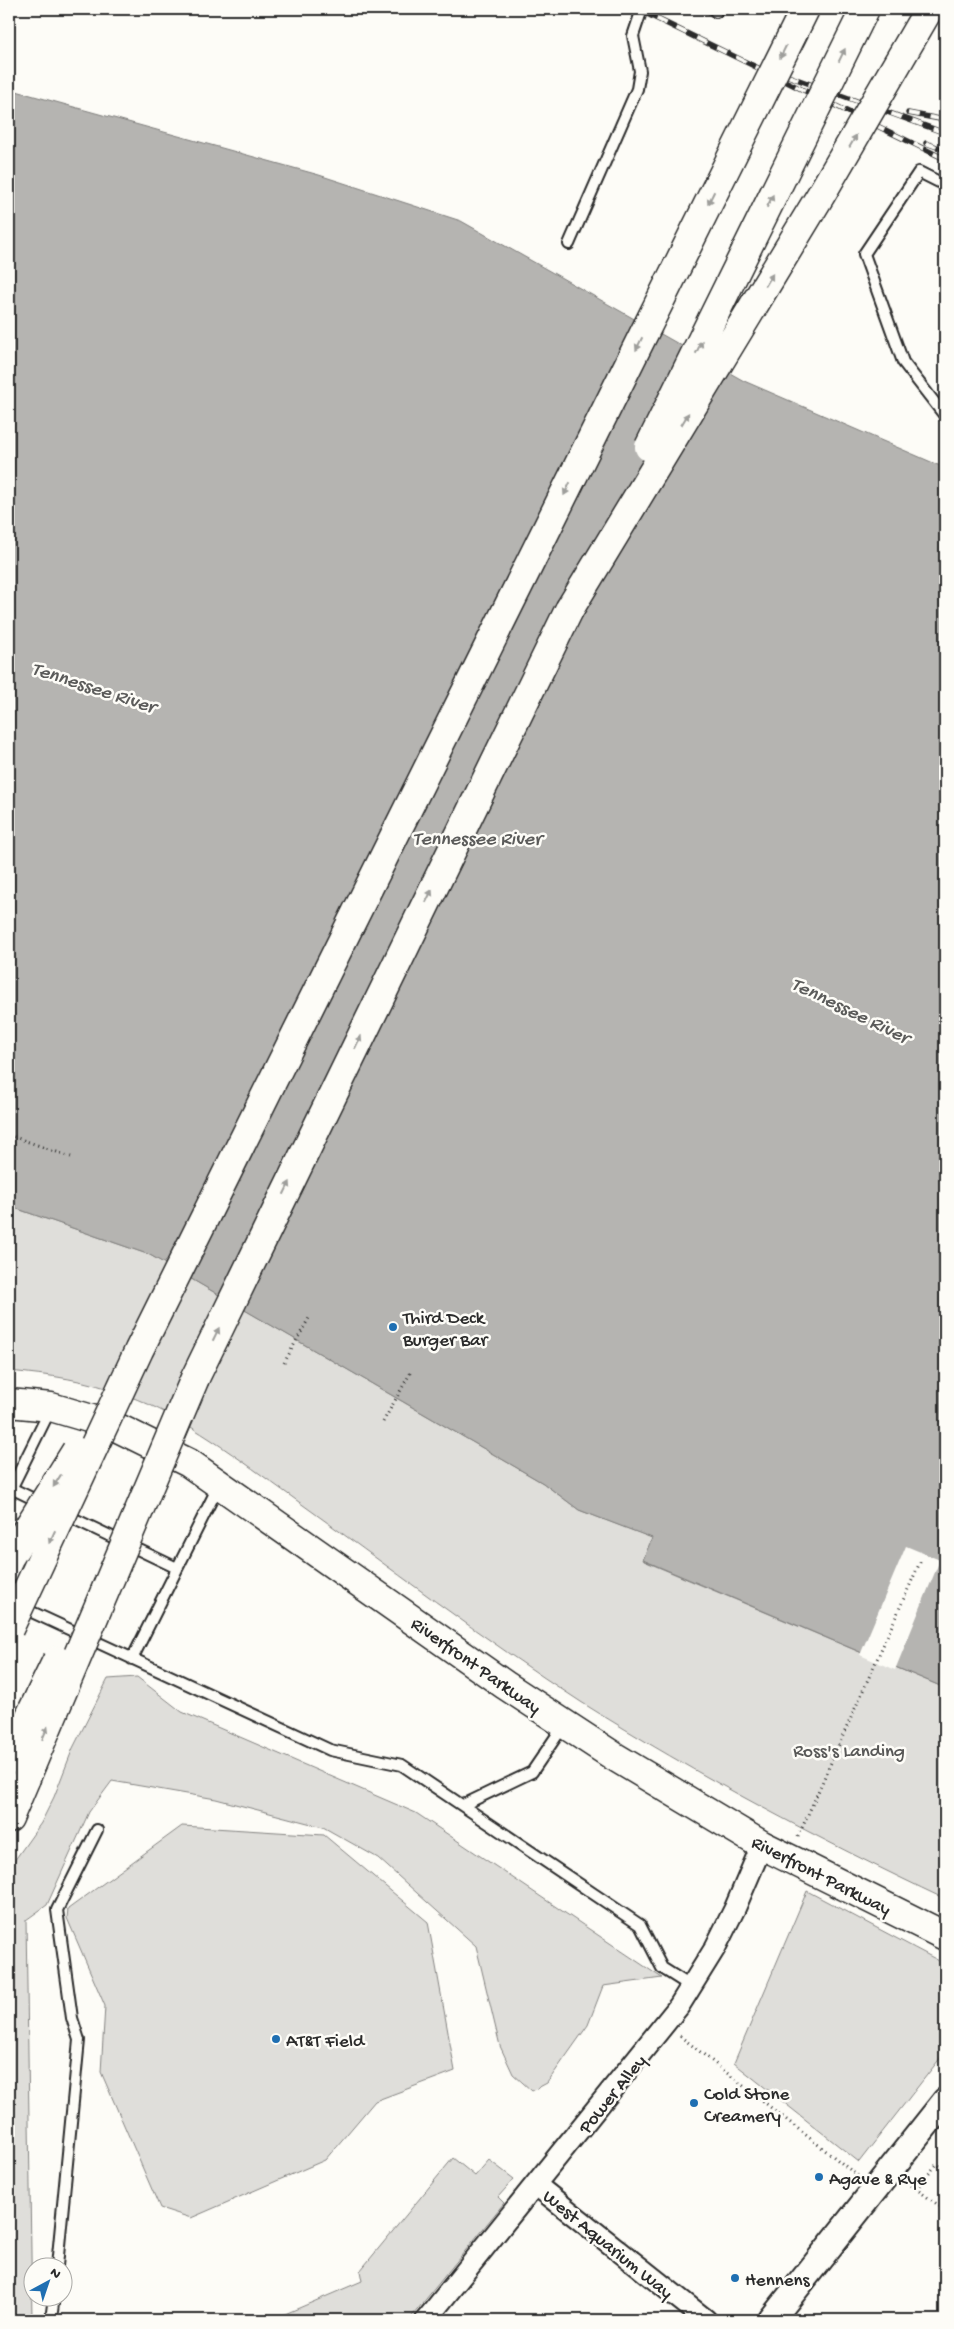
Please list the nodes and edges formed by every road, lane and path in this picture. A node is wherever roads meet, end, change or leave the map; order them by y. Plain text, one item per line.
1 (642, 9) edge
2 (805, 9) edge
3 (865, 9) edge
4 (929, 9) edge
5 (945, 185) edge
6 (570, 244) dead end
7 (945, 416) edge
8 (569, 610) junction
9 (9, 1135) edge
10 (71, 1157) dead end
11 (309, 1318) dead end
12 (139, 1350) junction
13 (284, 1363) dead end
14 (412, 1370) dead end
15 (9, 1403) edge
16 (51, 1407) junction
17 (384, 1422) dead end
18 (219, 1484) junction
19 (10, 1491) edge
20 (9, 1558) edge
21 (921, 1560) dead end
22 (177, 1568) junction
23 (9, 1601) edge
24 (9, 1629) edge
25 (132, 1660) junction
26 (565, 1724) junction
27 (17, 1769) edge
28 (463, 1806) junction
29 (9, 1818) edge
30 (97, 1830) dead end
31 (796, 1842) dead end
32 (762, 1845) junction
33 (945, 1936) edge
34 (692, 1986) junction
35 (666, 2025) junction
36 (945, 2101) edge
37 (945, 2170) edge
38 (536, 2185) junction
39 (911, 2185) dead end
40 (875, 2189) junction
41 (916, 2189) junction
42 (945, 2210) edge
43 (58, 2256) edge
44 (53, 2306) edge
45 (52, 2320) edge
46 (426, 2320) edge
47 (706, 2320) edge
48 (771, 2320) edge

1 - 6 lane
2 -> 12 main road, bridge
8 -> 3 main road, bridge
8 -> 4 main road, bridge
5 - 7 lane
27 -> 8 main road, bridge
9 - 10 path
11 - 13 path
12 -> 20 main road, bridge
12 -> 24 main road, bridge
14 - 17 path
15 - 16 main road, Riverfront Parkway
16 - 18 main road, Riverfront Parkway
16 - 19 lane
18 - 22 lane
18 - 26 main road, Riverfront Parkway
19 - 22 lane
21 - 31 path
22 - 25 lane
23 - 25 lane
25 - 28 lane
26 - 28 lane
26 - 32 main road, Riverfront Parkway
27 - 29 main road
28 - 34 lane
30 - 43 lane
32 - 33 main road, Riverfront Parkway
32 - 34 street, Power Alley
34 - 35 street, Power Alley
35 - 38 street, Power Alley
35 - 40 path
36 - 40 street
37 - 41 path
38 - 46 street, Power Alley
38 - 47 street, West Aquarium Way
39 - 41 path
40 - 48 street
41 - 42 path
44 - 45 lane

